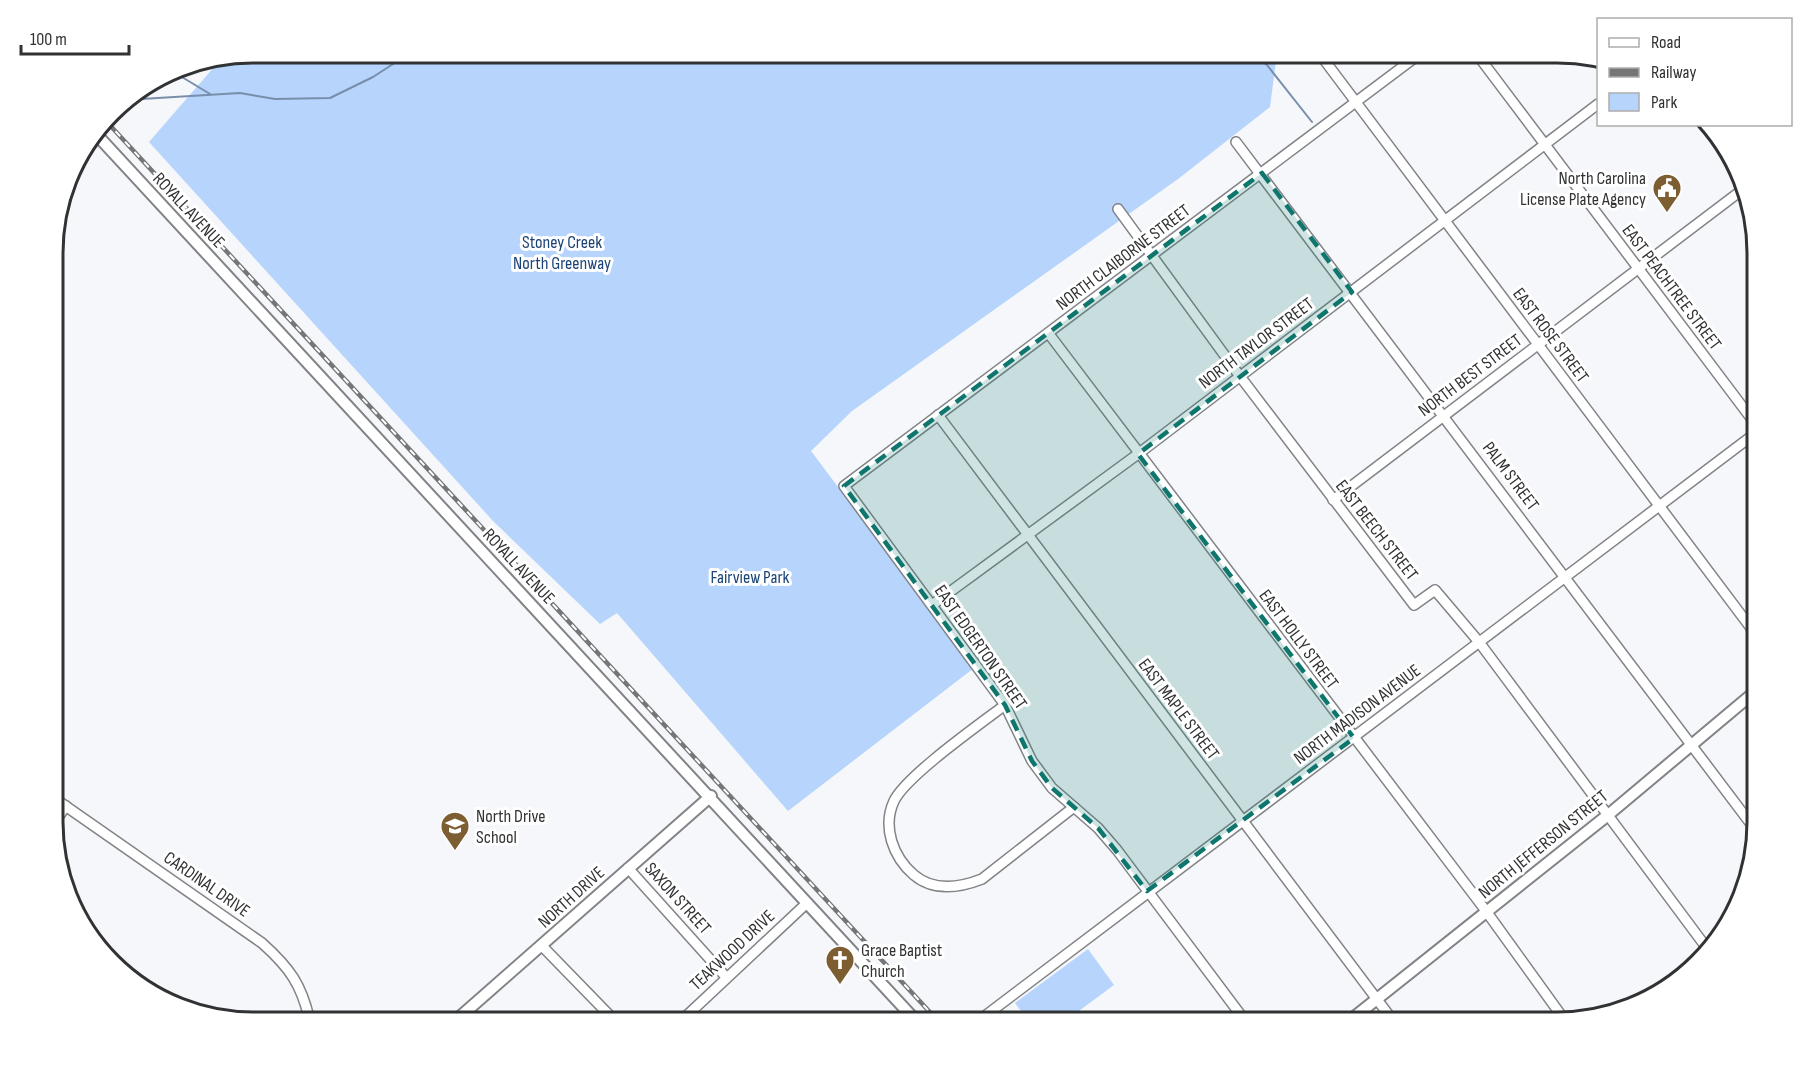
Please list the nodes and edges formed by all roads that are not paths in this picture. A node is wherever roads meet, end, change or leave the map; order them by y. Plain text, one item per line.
1 (1327, 63) edge
2 (1406, 63) edge
3 (1484, 63) edge
4 (1356, 101) junction
5 (1597, 105) edge
6 (101, 139) edge
7 (1236, 142) dead end
8 (1545, 144) junction
9 (1262, 173) junction
10 (1737, 194) edge
11 (1118, 210) dead end
12 (1446, 220) junction
13 (1151, 258) junction
14 (1638, 270) junction
15 (1352, 292) junction
16 (1049, 334) junction
17 (1538, 344) junction
18 (1239, 375) junction
19 (1747, 413) edge
20 (938, 416) junction
21 (1445, 416) junction
22 (1747, 439) edge
23 (1138, 454) junction
24 (844, 486) joint
25 (1333, 500) junction
26 (1659, 505) junction
27 (1028, 536) junction
28 (1566, 576) junction
29 (932, 605) junction
30 (1747, 623) edge
31 (1479, 642) junction
32 (1747, 698) edge
33 (1005, 705) junction
34 (1354, 738) junction
35 (1691, 744) junction
36 (711, 796) junction
37 (63, 804) edge
38 (66, 806) junction
39 (1074, 807) junction
40 (63, 810) edge
41 (1608, 814) junction
42 (1747, 819) edge
43 (1241, 821) junction
44 (628, 868) junction
45 (1147, 891) junction
46 (807, 903) junction
47 (1486, 911) junction
48 (1703, 943) edge
49 (542, 946) junction
50 (726, 977) junction
51 (1377, 999) junction
52 (308, 1012) edge
53 (466, 1012) edge
54 (606, 1012) edge
55 (690, 1012) edge
56 (908, 1012) edge
57 (990, 1012) edge
58 (1238, 1012) edge
59 (1361, 1012) edge
60 (1387, 1012) edge
61 (1559, 1012) edge

1 - 4 street, EAST ROSE STREET
2 - 4 street, NORTH CLAIBORNE STREET
3 - 8 street, EAST PEACHTREE STREET
4 - 9 street, NORTH CLAIBORNE STREET
4 - 12 street, EAST ROSE STREET
5 - 8 street, NORTH TAYLOR STREET
6 - 36 street, ROYALL AVENUE
7 - 9 street, PALM STREET
8 - 12 street, NORTH TAYLOR STREET
8 - 14 street, EAST PEACHTREE STREET
9 - 13 street, NORTH CLAIBORNE STREET
9 - 15 street, PALM STREET
10 - 14 street, NORTH BEST STREET
11 - 13 street, EAST BEECH STREET
12 - 15 street, NORTH TAYLOR STREET
12 - 17 street, EAST ROSE STREET
13 - 16 street, NORTH CLAIBORNE STREET
13 - 18 street, EAST BEECH STREET
14 - 17 street, NORTH BEST STREET
14 - 19 street, EAST PEACHTREE STREET
15 - 18 street, NORTH TAYLOR STREET
15 - 21 street, PALM STREET
16 - 20 street, NORTH CLAIBORNE STREET
16 - 23 street, EAST HOLLY STREET
17 - 21 street, NORTH BEST STREET
17 - 26 street, EAST ROSE STREET
18 - 23 street, NORTH TAYLOR STREET
18 - 25 street, EAST BEECH STREET
20 - 24 street, NORTH CLAIBORNE STREET
20 - 27 street, EAST MAPLE STREET
21 - 25 street, NORTH BEST STREET
21 - 28 street, PALM STREET
22 - 26 street, NORTH MADISON AVENUE
23 - 27 street, NORTH TAYLOR STREET
23 - 34 street, EAST HOLLY STREET
24 - 29 street, EAST EDGERTON STREET
25 - 31 street, EAST BEECH STREET
26 - 28 street, NORTH MADISON AVENUE
26 - 30 street, EAST ROSE STREET
27 - 29 street, NORTH TAYLOR STREET
27 - 43 street, EAST MAPLE STREET
28 - 31 street, NORTH MADISON AVENUE
28 - 35 street, PALM STREET
29 - 33 street, EAST EDGERTON STREET
31 - 34 street, NORTH MADISON AVENUE
31 - 41 street, EAST BEECH STREET
32 - 35 street, NORTH JEFFERSON STREET
33 - 39 street, EAST EDGERTON STREET
33 - 39 street
34 - 43 street, NORTH MADISON AVENUE
34 - 47 street, EAST HOLLY STREET
35 - 41 street, NORTH JEFFERSON STREET
35 - 42 street, PALM STREET
36 - 44 street, NORTH DRIVE
36 - 46 street, ROYALL AVENUE
37 - 38 street, CARDINAL DRIVE
38 - 40 street
38 - 52 street, CARDINAL DRIVE
39 - 45 street, EAST EDGERTON STREET
41 - 47 street, NORTH JEFFERSON STREET
41 - 48 street, EAST BEECH STREET
43 - 45 street, NORTH MADISON AVENUE
43 - 51 street, EAST MAPLE STREET
44 - 49 street, NORTH DRIVE
44 - 50 street, SAXON STREET
45 - 57 street, NORTH MADISON AVENUE
45 - 58 street, EAST EDGERTON STREET
46 - 50 street, TEAKWOOD DRIVE
46 - 56 street, ROYALL AVENUE
47 - 51 street, NORTH JEFFERSON STREET
47 - 61 street, EAST HOLLY STREET
49 - 53 street, NORTH DRIVE
49 - 54 street
50 - 55 street, TEAKWOOD DRIVE
51 - 59 street, NORTH JEFFERSON STREET
51 - 60 street, EAST MAPLE STREET

